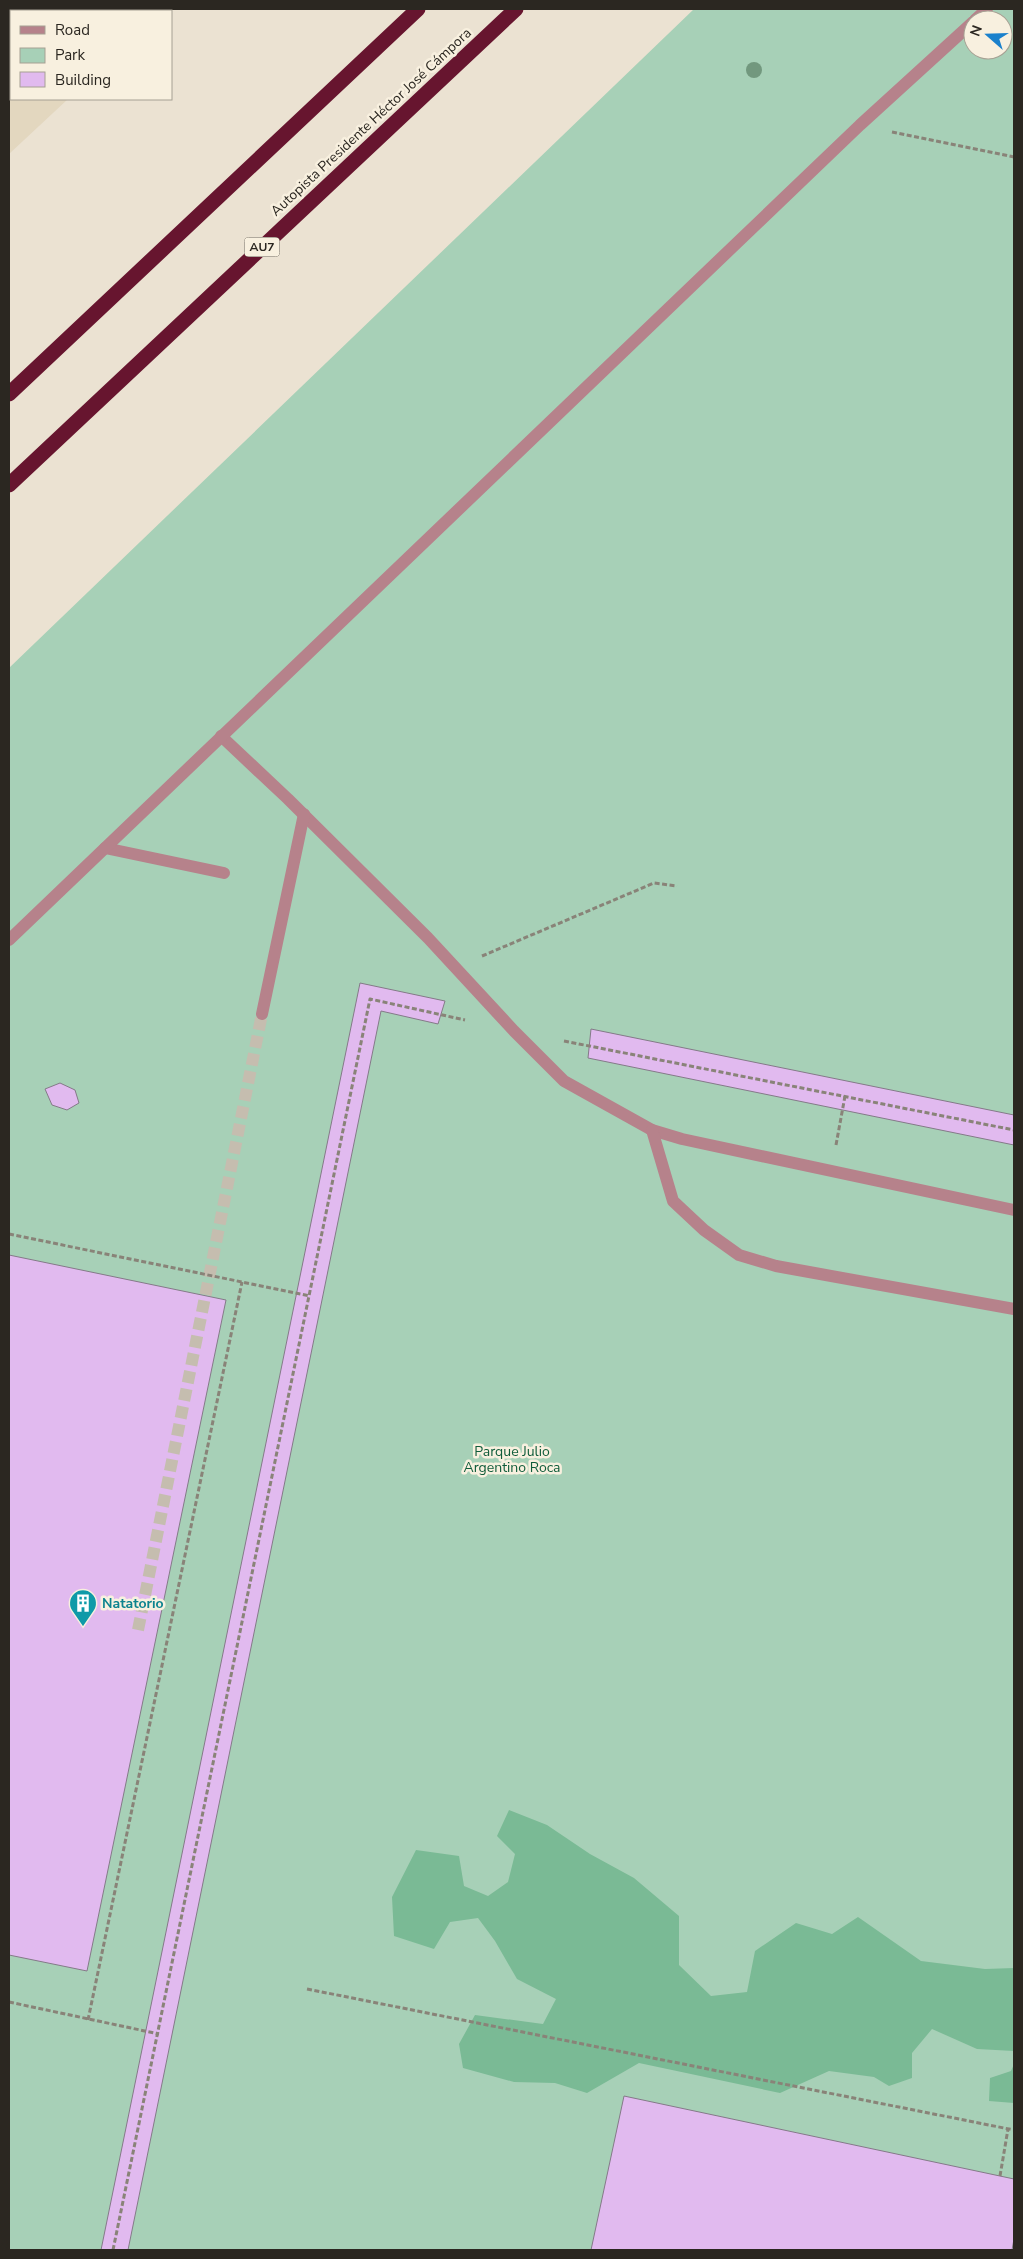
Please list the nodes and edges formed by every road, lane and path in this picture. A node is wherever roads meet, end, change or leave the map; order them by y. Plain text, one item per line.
1 (418, 9) edge
2 (516, 9) edge
3 (963, 31) edge
4 (860, 125) junction
5 (1014, 157) edge
6 (9, 394) edge
7 (9, 485) edge
8 (221, 736) junction
9 (304, 814) junction
10 (106, 848) junction
11 (224, 873) dead end
12 (677, 886) dead end
13 (9, 940) edge
14 (456, 967) junction
15 (262, 1014) tunnel mouth
16 (466, 1020) dead end
17 (562, 1041) dead end
18 (845, 1096) junction
19 (652, 1130) junction
20 (1014, 1130) edge
21 (831, 1171) junction
22 (1014, 1210) edge
23 (9, 1234) edge
24 (242, 1282) junction
25 (310, 1296) junction
26 (1014, 1309) edge
27 (307, 1989) dead end
28 (9, 2002) edge
29 (88, 2020) junction
30 (159, 2034) junction
31 (1008, 2129) junction
32 (1014, 2130) edge
33 (1000, 2176) dead end
34 (113, 2250) edge

1 - 6 highway
2 - 7 highway, Autopista Presidente Héctor José Cámpora / AU7
3 - 4 lane
4 - 5 path
4 - 8 lane
8 - 9 lane
8 - 10 lane
9 - 14 lane
9 - 15 lane
10 - 11 lane
10 - 13 lane
12 - 14 path
14 - 19 lane
16 - 25 path
17 - 18 path
18 - 20 path
18 - 21 path
19 - 21 lane
19 - 26 lane
21 - 22 lane
23 - 24 path
24 - 25 path
24 - 29 path
25 - 30 path
27 - 31 path
28 - 29 path
29 - 30 path
30 - 34 path
31 - 32 path
31 - 33 path

